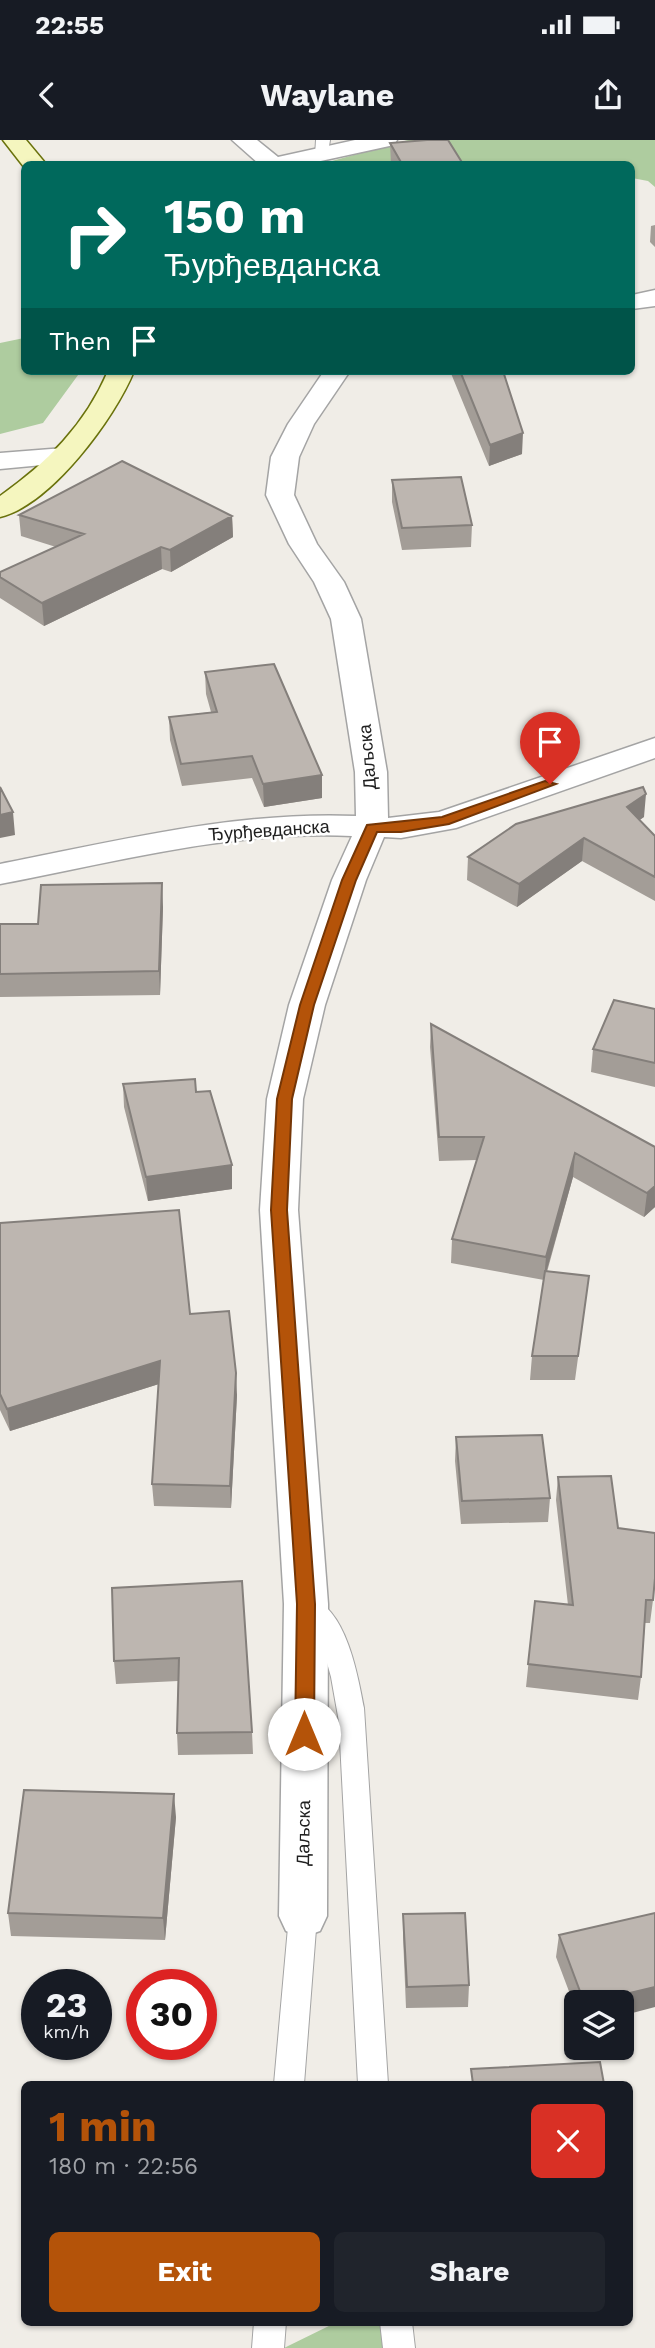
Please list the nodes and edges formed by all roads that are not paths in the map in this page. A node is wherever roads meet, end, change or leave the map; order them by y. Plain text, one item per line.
1 (14, 140) edge
2 (243, 140) edge
3 (386, 140) edge
4 (322, 148) edge
5 (32, 161) edge
6 (268, 161) edge
7 (286, 161) edge
8 (655, 298) edge
9 (635, 301) edge
10 (119, 375) edge
11 (334, 375) edge
12 (64, 456) junction
13 (0, 461) edge
14 (0, 509) edge
15 (655, 747) edge
16 (372, 828) junction
17 (0, 874) edge
18 (306, 1604) junction
19 (303, 1916) joint
20 (289, 2081) edge
21 (373, 2081) edge
22 (270, 2326) edge
23 (396, 2326) edge
24 (268, 2348) edge
25 (399, 2348) edge

1 - 5 street
2 - 6 street
3 - 4 street
4 - 7 street
8 - 9 street
10 - 12 street
11 - 16 street, Даљска
12 - 13 street
12 - 14 street
15 - 16 street, Ђурђевданска
16 - 17 street, Ђурђевданска
16 - 18 street, Даљска
18 - 19 street, Даљска
18 - 21 lane
19 - 20 lane, Даљска
22 - 24 lane
23 - 25 lane

